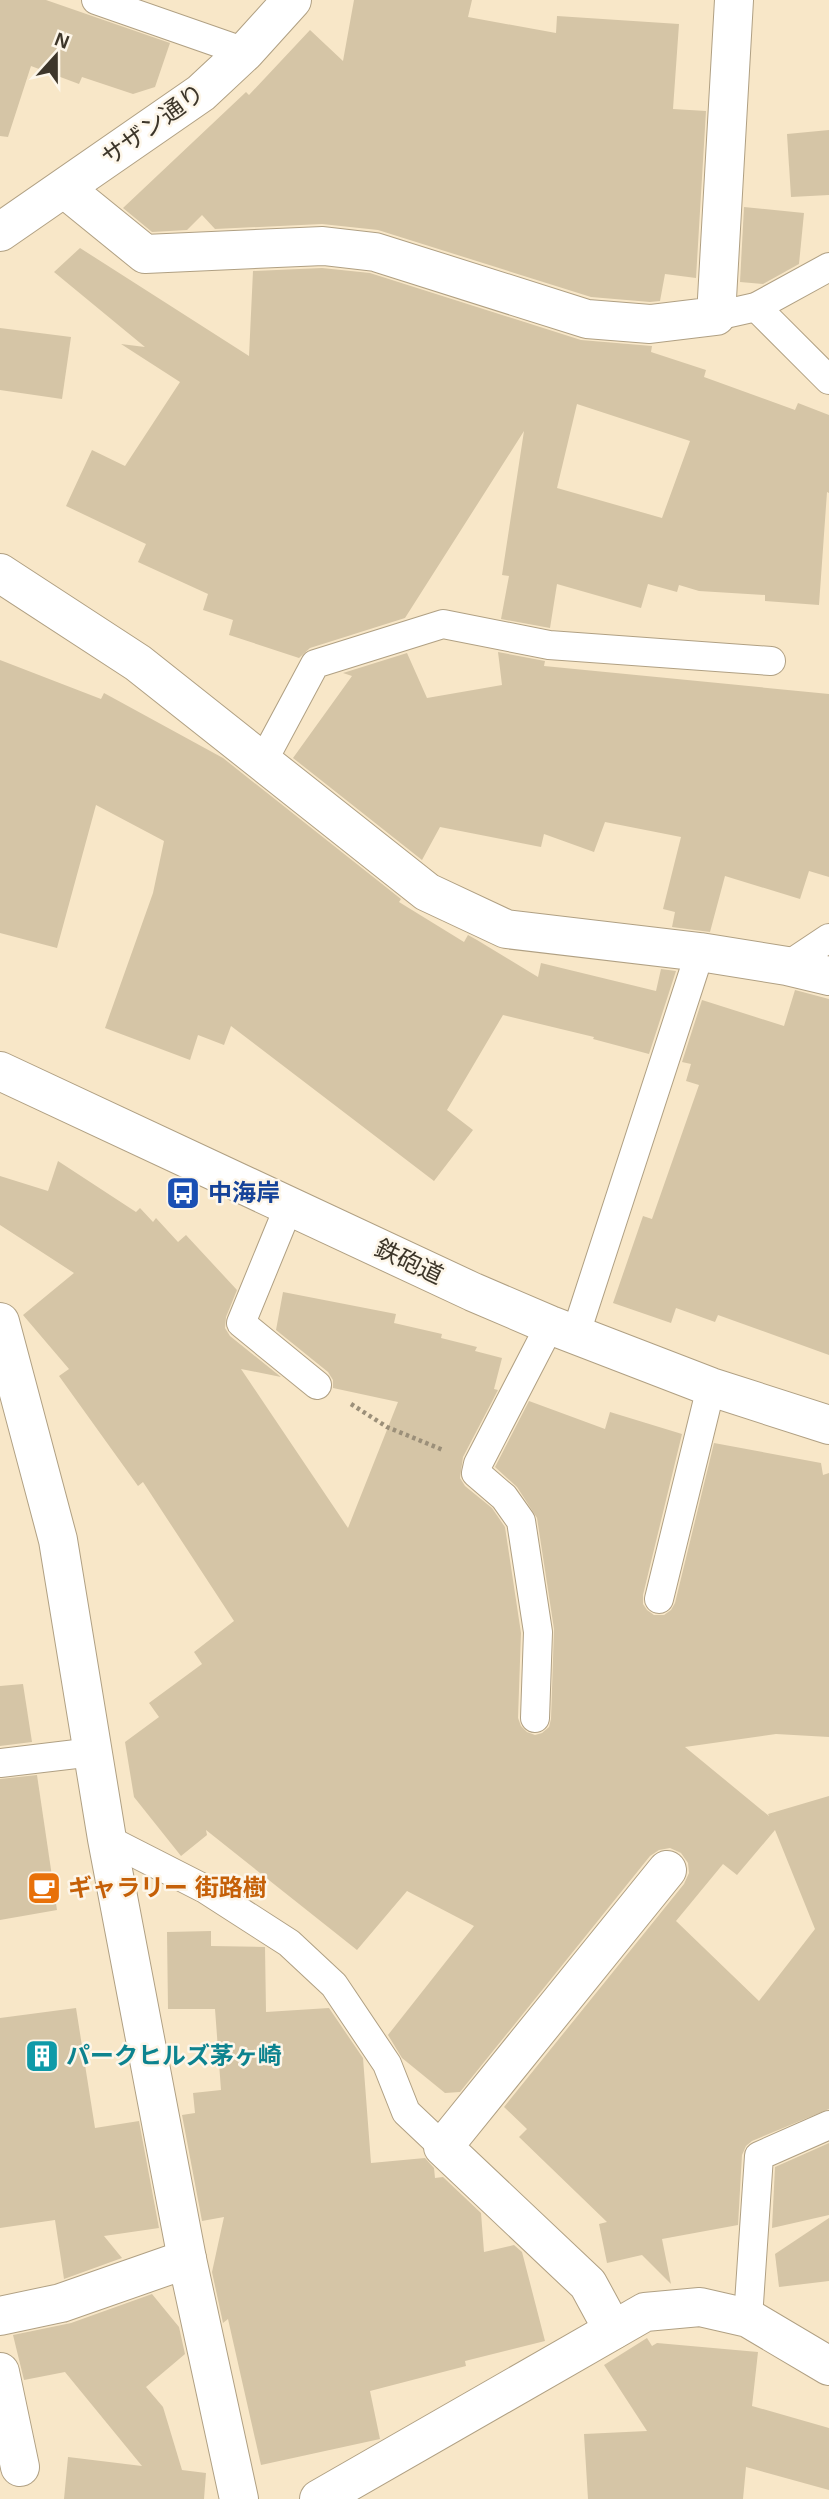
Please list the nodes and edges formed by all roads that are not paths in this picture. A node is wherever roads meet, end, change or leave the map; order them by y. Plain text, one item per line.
1 (96, 0) edge
2 (292, 0) edge
3 (734, 0) edge
4 (245, 52) junction
5 (65, 188) junction
6 (0, 232) edge
7 (829, 267) edge
8 (756, 307) junction
9 (716, 316) junction
10 (829, 380) edge
11 (0, 573) edge
12 (771, 661) dead end
13 (263, 761) junction
14 (829, 938) edge
15 (700, 952) junction
16 (787, 966) junction
17 (829, 976) edge
18 (0, 1071) edge
19 (289, 1206) junction
20 (0, 1322) edge
21 (563, 1329) junction
22 (317, 1385) road end
23 (711, 1387) junction
24 (829, 1425) edge
25 (659, 1599) dead end
26 (535, 1718) dead end
27 (93, 1752) junction
28 (0, 1763) edge
29 (107, 1839) junction
30 (667, 1870) dead end
31 (829, 2125) edge
32 (443, 2147) junction
33 (187, 2259) junction
34 (0, 2316) edge
35 (748, 2318) junction
36 (614, 2330) junction
37 (829, 2366) edge
38 (0, 2372) edge
39 (20, 2467) dead end
40 (239, 2499) edge
41 (319, 2499) edge

1 - 4 lane
2 - 4 street, サザン通り
3 - 9 street
4 - 5 street, サザン通り
5 - 6 street, サザン通り
5 - 9 street
7 - 8 lane
8 - 9 lane
8 - 10 lane
11 - 13 street
12 - 13 lane
13 - 15 street
14 - 16 lane
15 - 16 street
15 - 21 lane
16 - 17 street
18 - 19 street, 鉄砲道
19 - 21 street, 鉄砲道
19 - 22 lane
20 - 27 street
21 - 23 street, 鉄砲道
21 - 26 lane
23 - 24 street, 鉄砲道
23 - 25 lane
27 - 28 lane
27 - 29 street
29 - 32 lane
29 - 33 street
30 - 32 street
31 - 35 lane
32 - 36 street
33 - 34 street
33 - 40 street
35 - 36 street
35 - 37 street
36 - 41 street
38 - 39 street

